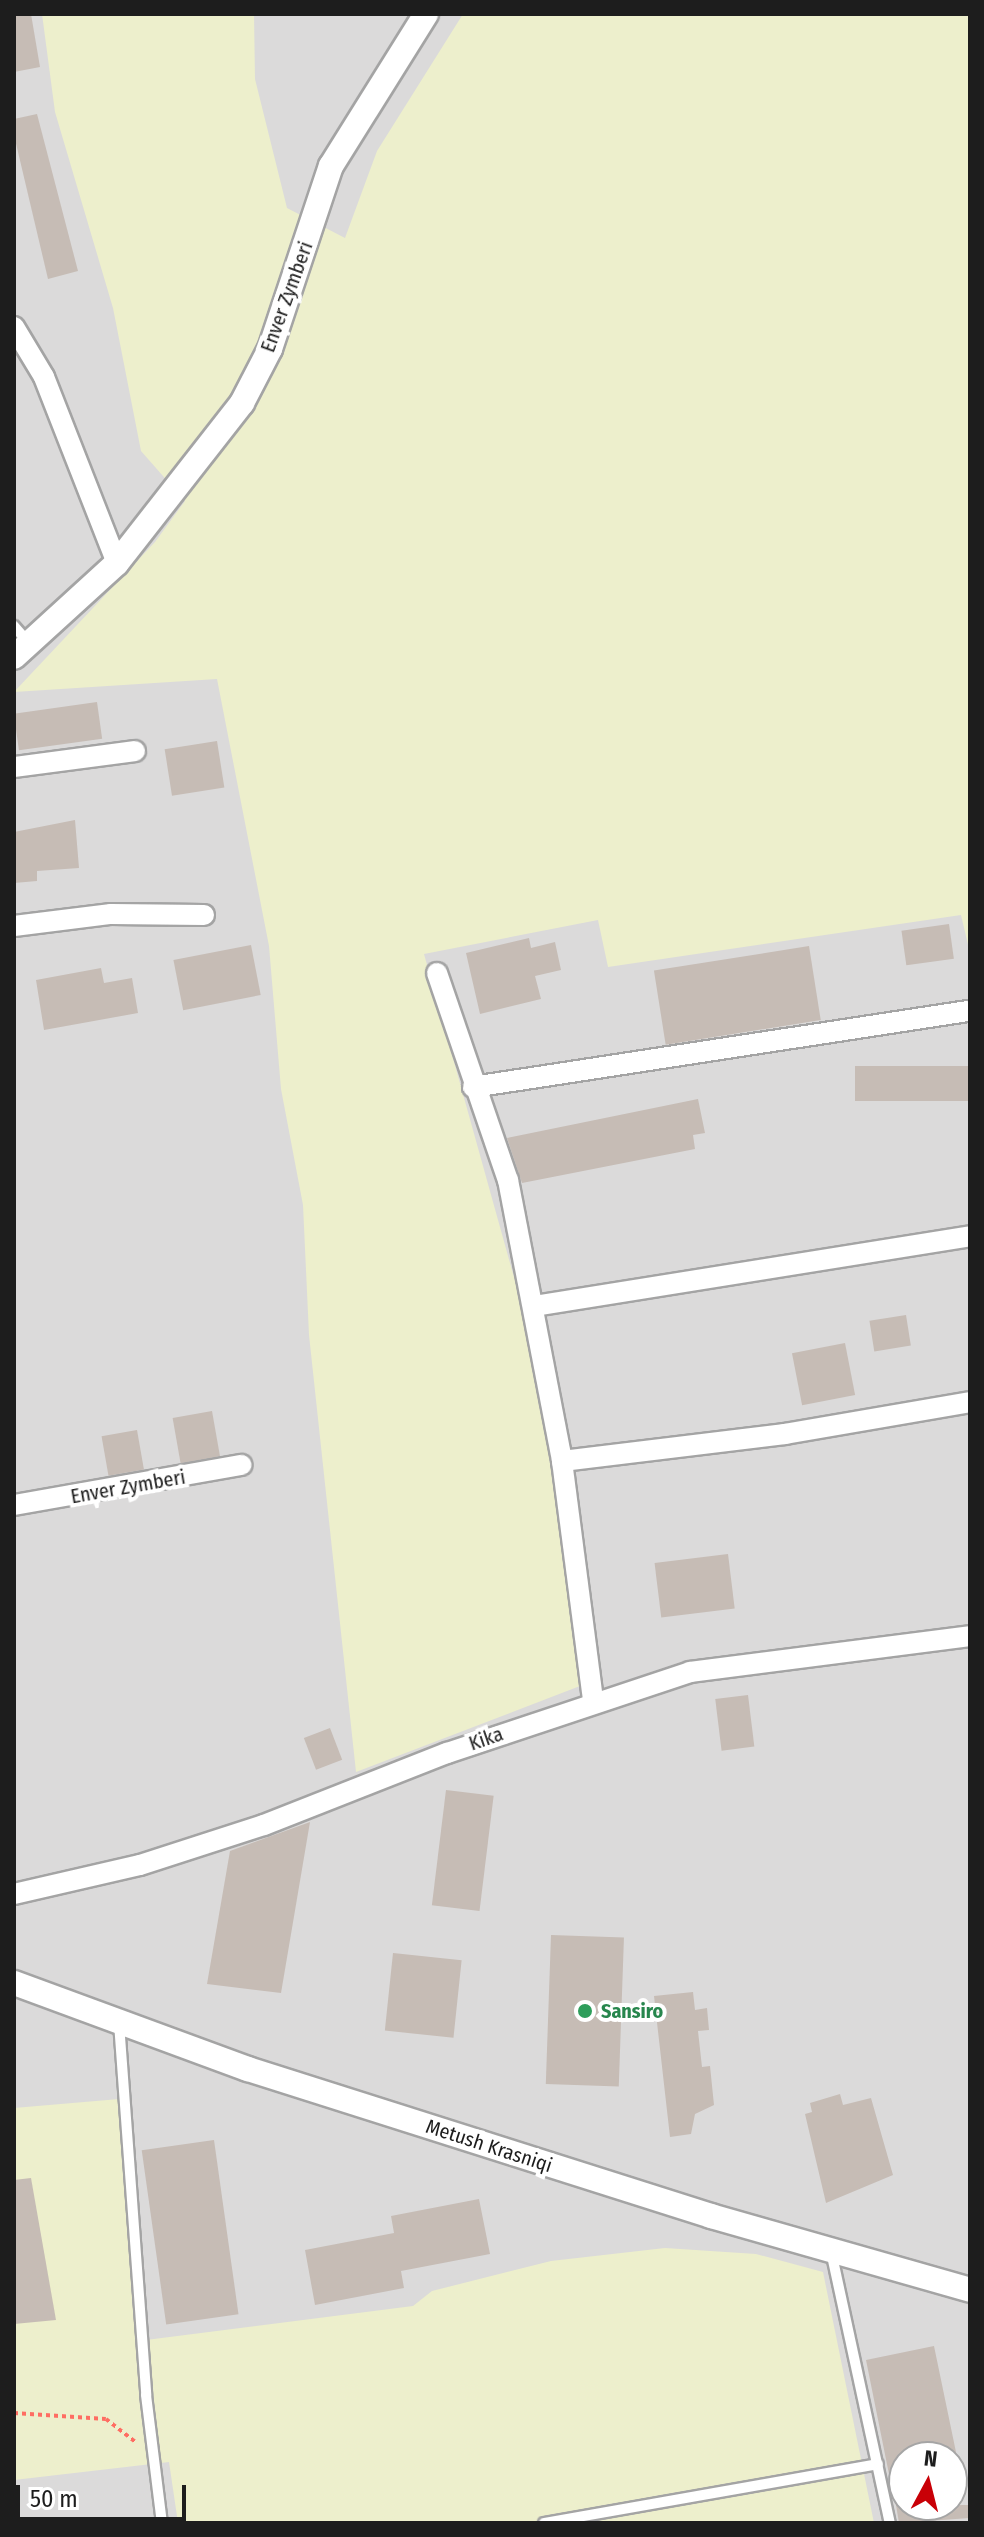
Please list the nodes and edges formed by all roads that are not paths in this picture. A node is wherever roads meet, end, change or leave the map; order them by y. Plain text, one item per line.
1 (426, 14) edge
2 (15, 336) edge
3 (117, 563) junction
4 (19, 642) edge
5 (135, 751) dead end
6 (14, 767) edge
7 (204, 915) dead end
8 (14, 926) edge
9 (437, 973) dead end
10 (968, 1011) dead end
11 (473, 1087) junction
12 (970, 1236) edge
13 (534, 1306) junction
14 (970, 1402) edge
15 (562, 1461) junction
16 (242, 1465) dead end
17 (14, 1505) edge
18 (970, 1636) edge
19 (593, 1701) junction
20 (14, 1894) edge
21 (14, 1983) edge
22 (119, 2023) junction
23 (831, 2250) junction
24 (970, 2290) edge
25 (878, 2464) junction
26 (162, 2523) edge
27 (544, 2523) edge
28 (890, 2523) edge

1 - 3 street, Enver Zymberi
2 - 3 street
3 - 4 street, Enver Zymberi
5 - 6 street
7 - 8 street
9 - 11 street
10 - 11 street
11 - 13 street
12 - 13 street
13 - 15 street
14 - 15 street
15 - 19 street
16 - 17 street, Enver Zymberi
18 - 19 street, Kika
19 - 20 street, Kika
21 - 22 street, Metush Krasniqi
22 - 23 street, Metush Krasniqi
22 - 26 lane
23 - 24 street, Metush Krasniqi
23 - 25 lane
25 - 27 lane
25 - 28 lane

